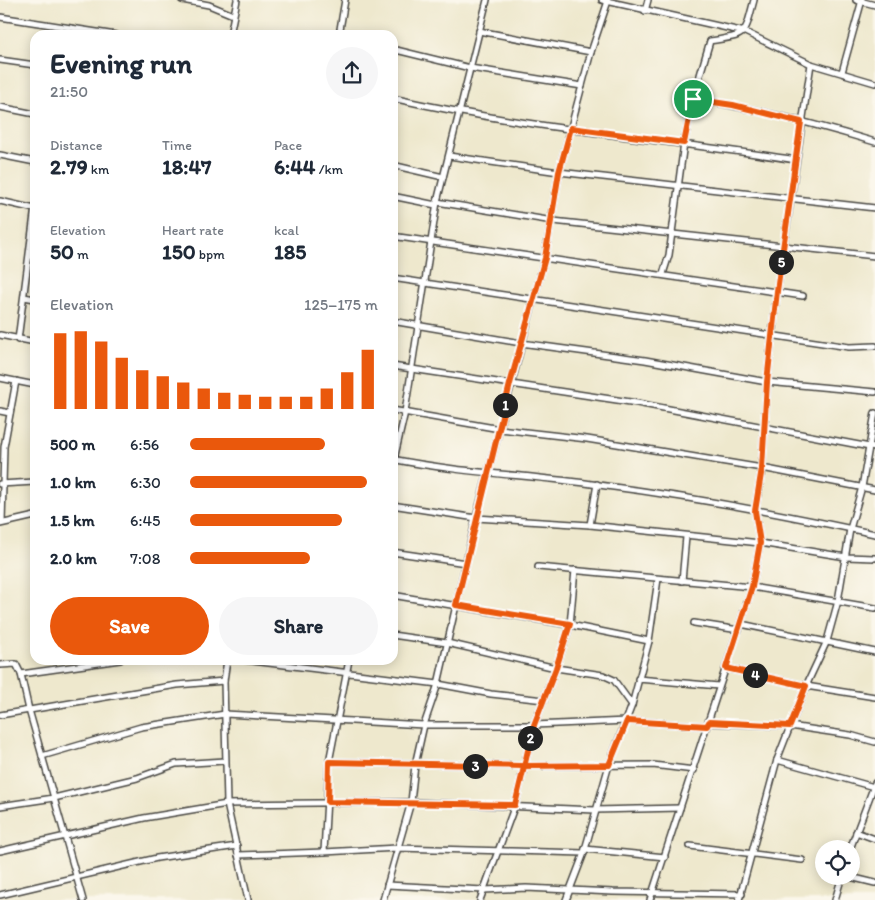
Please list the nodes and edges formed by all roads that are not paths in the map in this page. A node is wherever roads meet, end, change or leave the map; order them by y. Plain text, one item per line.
1 (182, 0) edge
2 (237, 0) edge
3 (345, 0) edge
4 (487, 0) edge
5 (648, 0) edge
6 (754, 0) edge
7 (860, 0) edge
8 (605, 1) edge
9 (875, 5) edge
10 (645, 11) junction
11 (233, 15) junction
12 (0, 17) edge
13 (84, 30) edge
14 (231, 30) edge
15 (339, 30) edge
16 (479, 31) junction
17 (745, 32) junction
18 (398, 50) edge
19 (591, 52) junction
20 (0, 60) edge
21 (30, 64) edge
22 (811, 64) junction
23 (470, 68) junction
24 (842, 72) junction
25 (875, 83) edge
26 (582, 86) junction
27 (398, 99) edge
28 (693, 99) junction
29 (0, 107) edge
30 (30, 113) edge
31 (460, 113) junction
32 (801, 122) junction
33 (571, 128) junction
34 (875, 142) edge
35 (684, 143) junction
36 (0, 155) edge
37 (449, 156) junction
38 (796, 160) junction
39 (30, 161) edge
40 (398, 166) edge
41 (559, 172) junction
42 (443, 177) junction
43 (678, 186) junction
44 (398, 197) edge
45 (790, 199) junction
46 (0, 201) edge
47 (437, 203) junction
48 (30, 207) edge
49 (875, 208) edge
50 (552, 220) junction
51 (671, 234) junction
52 (398, 237) edge
53 (431, 243) junction
54 (783, 246) junction
55 (875, 256) edge
56 (545, 258) junction
57 (30, 264) edge
58 (663, 274) junction
59 (398, 279) edge
60 (425, 284) junction
61 (777, 291) junction
62 (803, 296) dead end
63 (24, 297) junction
64 (30, 298) edge
65 (533, 300) junction
66 (398, 322) edge
67 (418, 325) junction
68 (0, 335) edge
69 (773, 336) junction
70 (18, 340) dead end
71 (30, 341) edge
72 (522, 343) junction
73 (875, 346) edge
74 (398, 367) edge
75 (410, 370) junction
76 (0, 378) edge
77 (16, 381) junction
78 (767, 382) junction
79 (30, 383) edge
80 (510, 384) junction
81 (875, 392) edge
82 (0, 411) edge
83 (398, 411) edge
84 (404, 412) junction
85 (10, 413) junction
86 (875, 413) edge
87 (765, 428) junction
88 (500, 429) junction
89 (398, 440) edge
90 (2, 447) edge
91 (872, 447) edge
92 (398, 460) edge
93 (762, 468) junction
94 (488, 474) junction
95 (30, 482) edge
96 (1, 484) edge
97 (597, 484) junction
98 (862, 487) junction
99 (875, 490) edge
100 (398, 506) edge
101 (755, 511) junction
102 (30, 517) edge
103 (476, 518) junction
104 (1, 524) edge
105 (590, 525) junction
106 (850, 529) junction
107 (875, 534) edge
108 (686, 537) junction
109 (760, 543) junction
110 (398, 553) edge
111 (846, 557) junction
112 (875, 558) edge
113 (466, 563) junction
114 (538, 567) dead end
115 (575, 570) junction
116 (658, 579) junction
117 (682, 581) junction
118 (752, 587) junction
119 (398, 596) edge
120 (838, 600) junction
121 (456, 605) junction
122 (875, 608) edge
123 (694, 623) dead end
124 (570, 624) junction
125 (740, 627) junction
126 (398, 636) edge
127 (649, 641) junction
128 (827, 641) junction
129 (448, 643) junction
130 (875, 652) edge
131 (0, 665) edge
132 (85, 665) edge
133 (226, 665) edge
134 (281, 665) edge
135 (348, 665) edge
136 (556, 668) junction
137 (726, 668) junction
138 (21, 674) junction
139 (346, 674) junction
140 (638, 679) junction
141 (224, 681) junction
142 (438, 684) junction
143 (719, 686) junction
144 (806, 686) junction
145 (875, 697) edge
146 (544, 700) junction
147 (632, 704) junction
148 (29, 710) junction
149 (225, 714) junction
150 (0, 716) edge
151 (339, 718) junction
152 (627, 721) junction
153 (708, 724) junction
154 (424, 725) junction
155 (534, 725) junction
156 (790, 726) junction
157 (875, 742) edge
158 (42, 756) junction
159 (777, 760) junction
160 (225, 761) junction
161 (329, 762) junction
162 (415, 765) junction
163 (609, 765) junction
164 (523, 766) junction
165 (694, 770) junction
166 (874, 785) edge
167 (54, 798) junction
168 (328, 802) junction
169 (410, 802) junction
170 (227, 804) junction
171 (515, 805) junction
172 (0, 806) edge
173 (680, 808) junction
174 (594, 810) junction
175 (856, 832) junction
176 (64, 835) junction
177 (875, 839) edge
178 (853, 840) edge
179 (237, 846) junction
180 (690, 846) dead end
181 (397, 848) junction
182 (498, 849) junction
183 (0, 850) edge
184 (584, 851) junction
185 (324, 852) junction
186 (753, 852) junction
187 (238, 855) junction
188 (665, 857) junction
189 (802, 860) dead end
190 (76, 878) junction
191 (860, 880) edge
192 (875, 884) edge
193 (388, 885) junction
194 (839, 885) edge
195 (484, 890) junction
196 (570, 891) junction
197 (653, 893) junction
198 (742, 894) junction
199 (0, 895) edge
200 (83, 900) edge
201 (248, 900) edge
202 (383, 900) edge
203 (480, 900) edge
204 (566, 900) edge
205 (650, 900) edge
206 (739, 900) edge
207 (835, 900) edge

1 - 11 street
2 - 11 street
3 - 15 street
4 - 16 street
5 - 10 street
6 - 17 street
7 - 9 street
7 - 24 street
8 - 10 street
8 - 19 street
10 - 17 street
11 - 14 street
12 - 13 street
16 - 19 street
16 - 23 street
17 - 22 street
17 - 28 street
18 - 23 street
19 - 26 street
20 - 21 street
22 - 24 street
22 - 32 street
23 - 26 street
23 - 31 street
24 - 25 street
26 - 33 street
27 - 31 street
28 - 32 street
28 - 35 street
29 - 30 street
31 - 33 street
31 - 37 street
32 - 34 street
32 - 38 street
33 - 35 street
33 - 41 street
35 - 38 street
35 - 43 street
36 - 39 street
37 - 41 street
37 - 42 street
38 - 45 street
40 - 42 street
41 - 43 street
41 - 50 street
42 - 47 street
43 - 45 street
43 - 51 street
44 - 47 street
45 - 49 street
45 - 54 street
46 - 48 street
47 - 50 street
47 - 53 street
50 - 51 street
50 - 56 street
51 - 54 street
51 - 58 street
52 - 53 street
53 - 56 street
53 - 60 street
54 - 55 street
54 - 61 street
56 - 58 street
56 - 65 street
57 - 63 street
58 - 61 street
59 - 60 street
60 - 65 street
60 - 67 street
61 - 62 street
61 - 69 street
63 - 64 street
63 - 70 street
65 - 69 street
65 - 72 street
66 - 67 street
67 - 72 street
67 - 75 street
68 - 71 street
69 - 73 street
69 - 78 street
72 - 78 street
72 - 80 street
74 - 75 street
75 - 80 street
75 - 84 street
76 - 77 street
77 - 79 street
77 - 85 street
78 - 81 street
78 - 87 street
80 - 87 street
80 - 88 street
82 - 85 street
83 - 84 street
84 - 88 street
84 - 89 street
85 - 90 street
86 - 91 street
87 - 91 street
87 - 93 street
88 - 93 street
88 - 94 street
90 - 96 street
91 - 98 street
92 - 94 street
93 - 98 street
93 - 101 street
94 - 97 street
94 - 103 street
95 - 96 street
96 - 104 street
97 - 101 street
97 - 105 street
98 - 99 street
98 - 106 street
100 - 103 street
101 - 106 street
101 - 109 street
102 - 104 street
103 - 105 street
103 - 113 street
105 - 108 street
106 - 107 street
106 - 111 street
108 - 109 street
108 - 117 street
109 - 111 street
109 - 118 street
110 - 113 street
111 - 112 street
111 - 120 street
113 - 121 street
114 - 115 street
115 - 116 street
115 - 124 street
116 - 117 street
116 - 127 street
117 - 118 street
118 - 120 street
118 - 125 street
119 - 121 street
120 - 122 street
120 - 128 street
121 - 124 street
121 - 129 street
123 - 125 street
124 - 127 street
124 - 136 street
125 - 128 street
125 - 137 street
126 - 129 street
127 - 140 street
128 - 130 street
128 - 144 street
129 - 136 street
129 - 142 street
131 - 138 street
132 - 138 street
133 - 141 street
134 - 139 street
135 - 139 street
136 - 146 street
136 - 147 street
137 - 143 street
137 - 144 street
138 - 148 street
139 - 142 street
139 - 151 street
140 - 143 street
140 - 147 street
141 - 148 street
141 - 149 street
142 - 146 street
142 - 154 street
143 - 153 street
144 - 145 street
144 - 156 street
146 - 155 street
147 - 152 street
148 - 150 street
148 - 158 street
149 - 151 street
149 - 158 street
149 - 160 street
151 - 154 street
151 - 161 street
152 - 153 street
152 - 155 street
152 - 163 street
153 - 156 street
153 - 165 street
154 - 155 street
154 - 162 street
155 - 164 street
156 - 157 street
156 - 159 street
158 - 167 street
159 - 166 street
159 - 186 street
160 - 167 street
160 - 170 street
161 - 162 street
161 - 168 street
162 - 164 street
162 - 169 street
163 - 164 street
163 - 165 street
163 - 174 street
164 - 171 street
165 - 173 street
166 - 175 street
167 - 172 street
167 - 176 street
168 - 169 street
168 - 170 street
168 - 185 street
169 - 171 street
169 - 181 street
170 - 176 street
170 - 179 street
171 - 174 street
171 - 182 street
173 - 174 street
173 - 188 street
174 - 184 street
175 - 177 street
175 - 178 street
176 - 183 street
176 - 190 street
179 - 187 street
179 - 190 street
180 - 186 street
181 - 182 street
181 - 185 street
181 - 193 street
182 - 184 street
182 - 195 street
184 - 188 street
184 - 196 street
185 - 187 street
186 - 189 street
186 - 198 street
187 - 201 street
188 - 197 street
190 - 199 street
190 - 200 street
191 - 192 street
193 - 195 street
193 - 202 street
194 - 207 street
195 - 196 street
195 - 203 street
196 - 197 street
196 - 204 street
197 - 198 street
197 - 205 street
198 - 206 street

